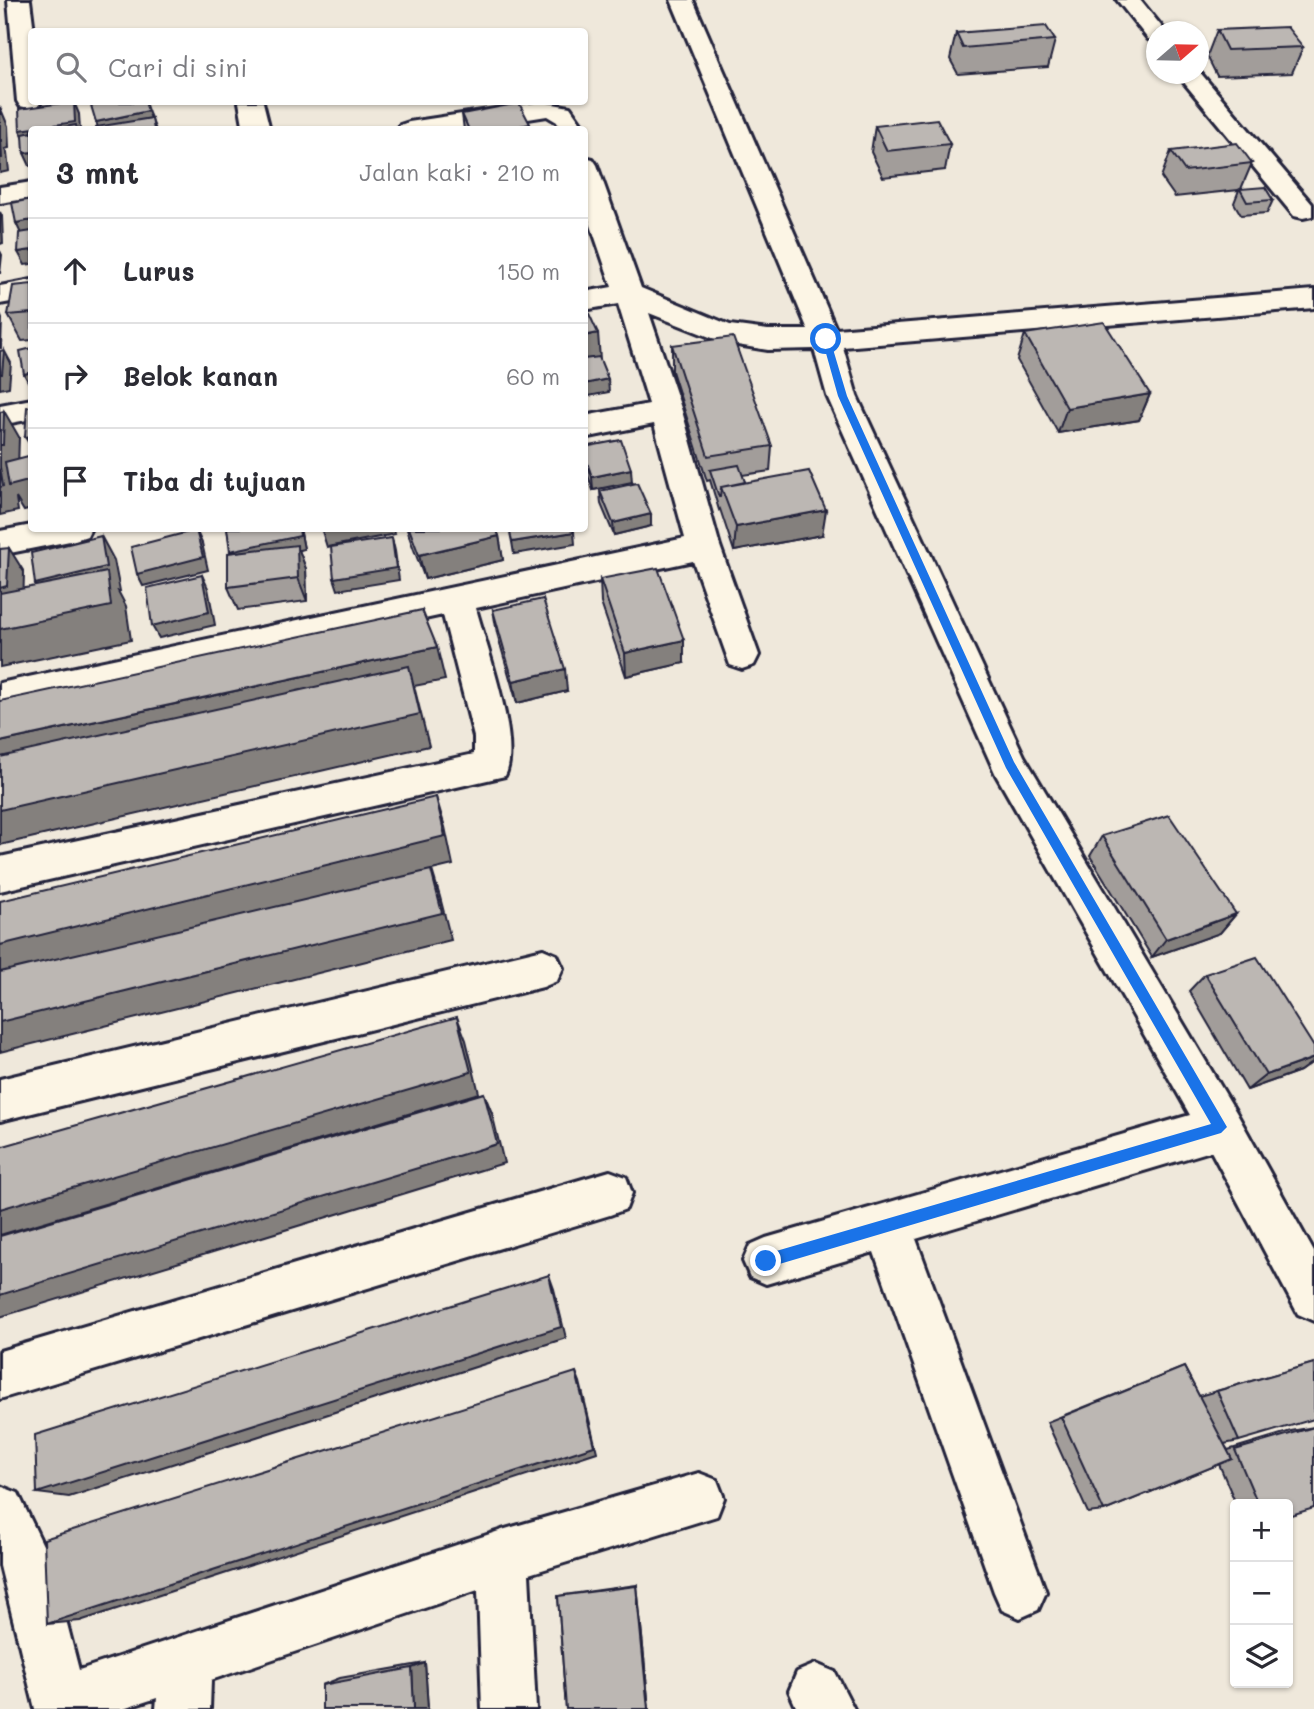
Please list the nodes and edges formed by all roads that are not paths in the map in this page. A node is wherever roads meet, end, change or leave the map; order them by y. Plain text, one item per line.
1 (19, 0) edge
2 (682, 0) edge
3 (1128, 0) edge
4 (1146, 21) edge
5 (1198, 84) edge
6 (24, 102) edge
7 (252, 105) edge
8 (256, 126) edge
9 (434, 126) edge
10 (571, 126) edge
11 (28, 191) edge
12 (589, 192) edge
13 (0, 195) edge
14 (1310, 214) edge
15 (28, 290) edge
16 (627, 293) junction
17 (0, 295) edge
18 (1314, 299) edge
19 (588, 300) edge
20 (826, 339) junction
21 (28, 410) edge
22 (667, 411) junction
23 (0, 415) edge
24 (588, 426) edge
25 (55, 532) edge
26 (0, 543) edge
27 (704, 546) junction
28 (457, 601) junction
29 (742, 655) dead end
30 (0, 697) edge
31 (0, 874) edge
32 (543, 968) dead end
33 (0, 1100) edge
34 (1221, 1127) junction
35 (610, 1193) dead end
36 (888, 1223) junction
37 (766, 1261) dead end
38 (1314, 1298) edge
39 (0, 1375) edge
40 (699, 1498) dead end
41 (0, 1511) edge
42 (502, 1556) junction
43 (1020, 1592) dead end
44 (184, 1685) edge
45 (62, 1706) edge
46 (509, 1709) edge

1 - 6 street
2 - 20 street
3 - 4 street
5 - 14 street
7 - 8 street
9 - 10 street
11 - 13 street
12 - 16 street
15 - 17 street
16 - 19 street
16 - 20 street
16 - 22 street
18 - 20 street
20 - 34 street
21 - 23 street
22 - 24 street
22 - 27 street
25 - 26 street
27 - 28 street
27 - 29 street
28 - 30 street
28 - 31 street
32 - 33 street
34 - 36 street
34 - 38 street
35 - 39 street
36 - 37 street
36 - 43 street
40 - 42 street
41 - 45 street
42 - 44 street
42 - 46 street
44 - 45 street

